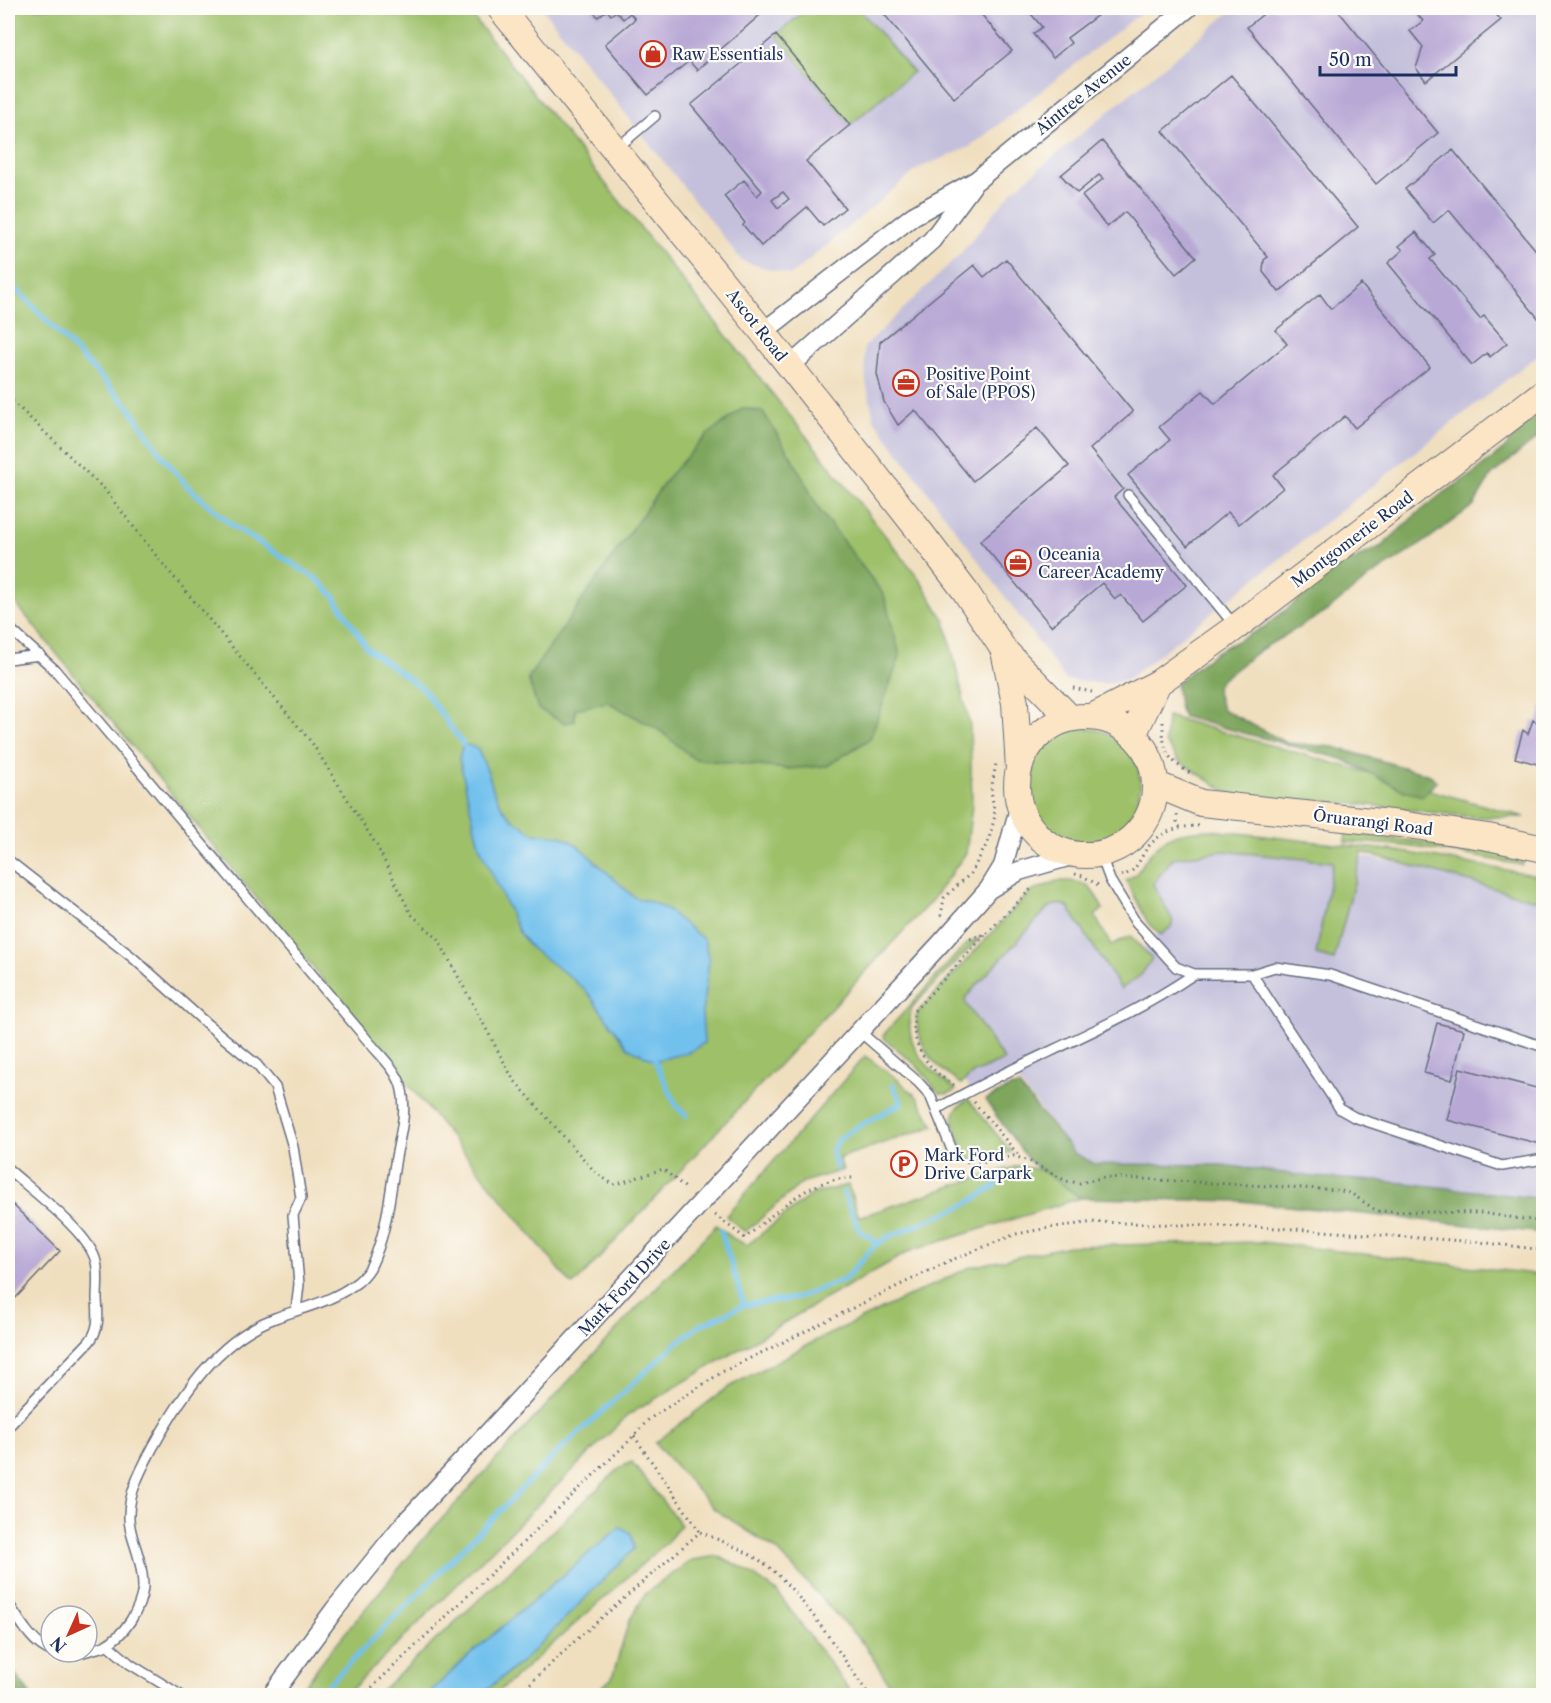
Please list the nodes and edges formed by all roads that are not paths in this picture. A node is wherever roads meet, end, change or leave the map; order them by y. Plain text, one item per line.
1 (1188, 8) edge
2 (504, 9) edge
3 (656, 116) dead end
4 (615, 149) junction
5 (977, 180) junction
6 (763, 332) junction
7 (789, 367) junction
8 (1544, 392) edge
9 (1128, 495) dead end
10 (8, 627) edge
11 (1236, 627) junction
12 (1004, 650) junction
13 (40, 655) junction
14 (8, 658) edge
15 (1158, 683) junction
16 (1081, 718) junction
17 (1133, 735) junction
18 (1008, 765) junction
19 (1155, 784) junction
20 (1201, 803) junction
21 (1020, 805) junction
22 (1149, 816) junction
23 (1544, 849) edge
24 (1089, 854) junction
25 (8, 860) edge
26 (989, 889) junction
27 (1194, 974) junction
28 (1252, 974) junction
29 (859, 1031) junction
30 (1544, 1047) edge
31 (936, 1109) junction
32 (952, 1150) road end
33 (1544, 1159) edge
34 (8, 1169) edge
35 (296, 1311) junction
36 (8, 1427) edge
37 (8, 1603) edge
38 (39, 1644) edge
39 (107, 1644) junction
40 (99, 1647) edge
41 (182, 1695) edge
42 (271, 1695) edge

1 - 5 street, Aintree Avenue
2 - 4 street, Ascot Road
3 - 4 lane
4 - 6 street, Ascot Road
5 - 6 street, Aintree Avenue
5 - 7 street, Aintree Avenue
6 - 7 street, Ascot Road
7 - 12 street, Ascot Road
8 - 11 street, Montgomerie Road
9 - 11 lane
10 - 13 lane
11 - 15 street, Montgomerie Road
12 - 16 street, Ascot Road
12 - 18 street, Ascot Road
13 - 14 lane
13 - 35 lane
15 - 16 street, Montgomerie Road
15 - 17 street, Montgomerie Road
16 - 17 street
16 - 18 street
17 - 19 street
18 - 21 street
19 - 20 street, Ōruarangi Road
19 - 22 street
20 - 22 street, Ōruarangi Road
20 - 23 street, Ōruarangi Road
21 - 24 street
21 - 26 street, Mark Ford Drive
22 - 24 street
24 - 26 street, Mark Ford Drive
24 - 27 lane
25 - 35 lane
26 - 29 street, Mark Ford Drive
27 - 28 lane
27 - 31 lane
28 - 30 lane
28 - 33 lane
29 - 31 lane
29 - 42 street, Mark Ford Drive
31 - 32 lane
34 - 36 lane
35 - 39 lane
37 - 38 lane
39 - 40 lane
39 - 41 lane

